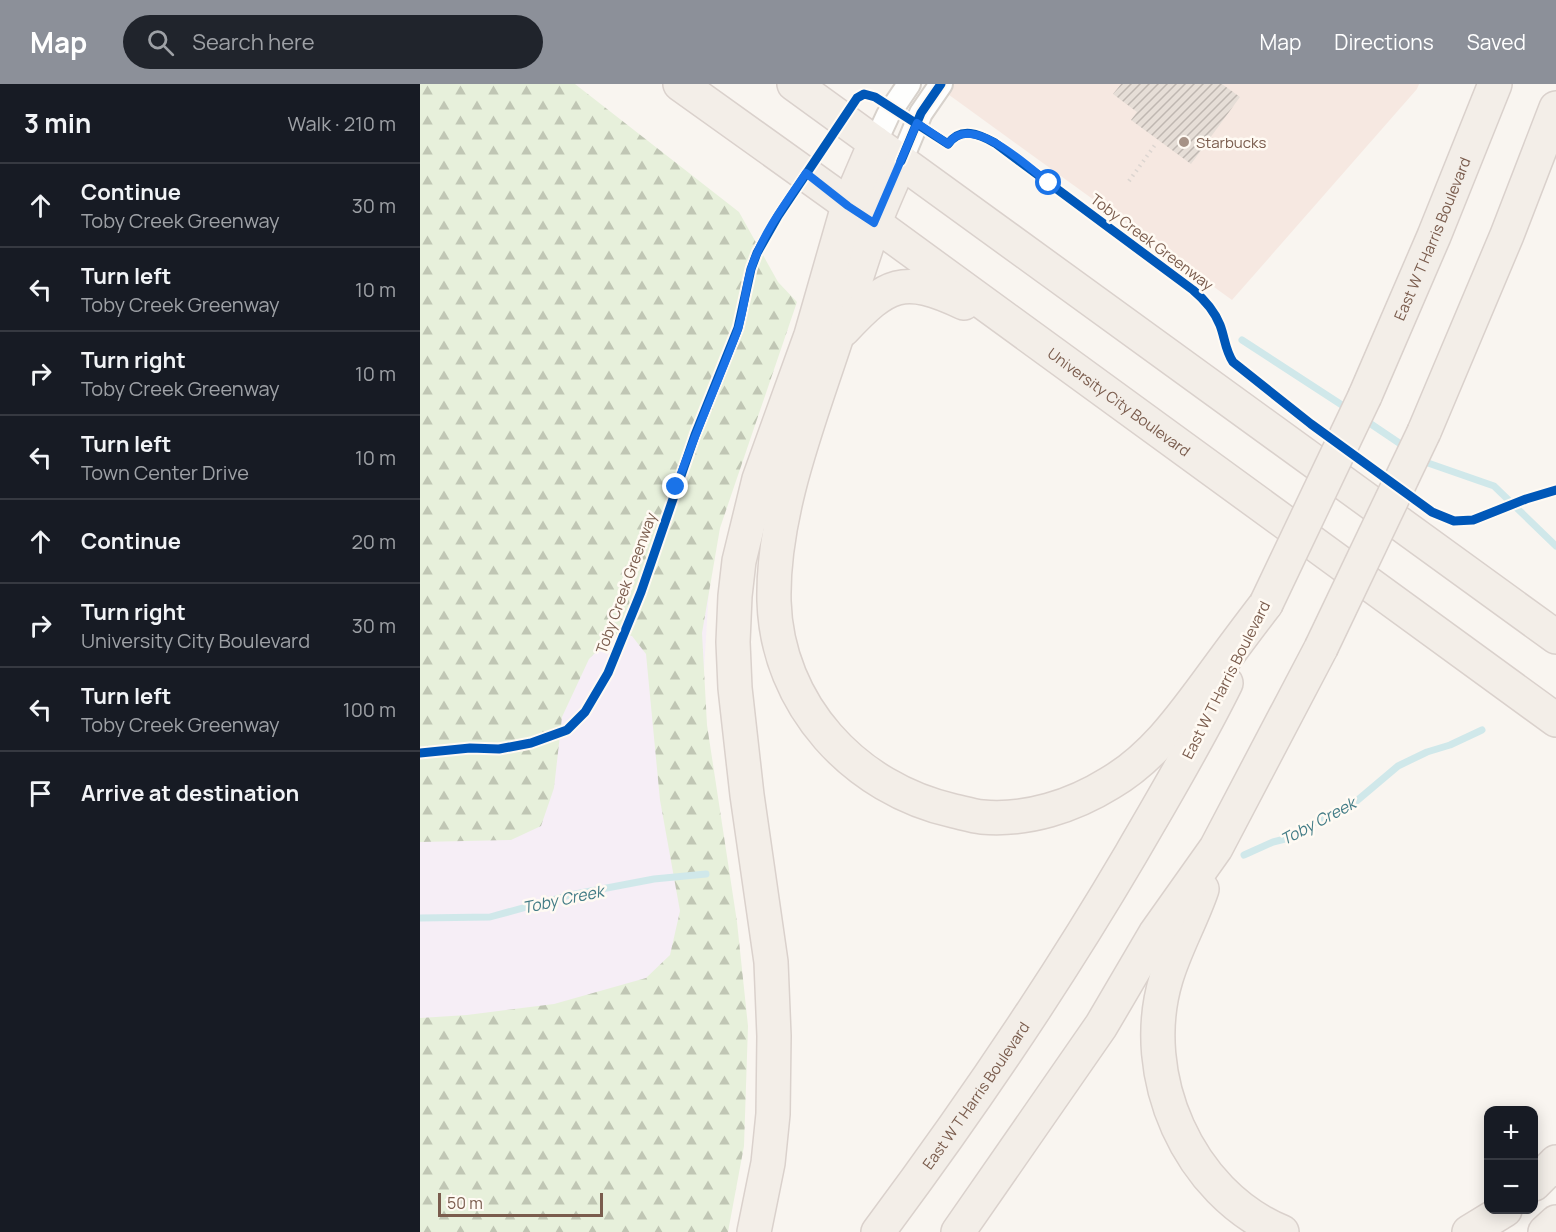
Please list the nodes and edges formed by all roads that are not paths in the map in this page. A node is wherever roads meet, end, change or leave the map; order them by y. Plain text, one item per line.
1 (680, 84) edge
2 (794, 84) edge
3 (909, 84) edge
4 (941, 84) edge
5 (1495, 84) edge
6 (1550, 84) edge
7 (1556, 108) edge
8 (1540, 148) junction
9 (888, 152) junction
10 (861, 215) junction
11 (1024, 333) junction
12 (837, 336) junction
13 (1266, 604) junction
14 (1556, 637) edge
15 (1556, 720) edge
16 (1216, 848) junction
17 (1556, 1162) edge
18 (1538, 1179) edge
19 (1497, 1214) edge
20 (1556, 1222) edge
21 (754, 1232) edge
22 (878, 1232) edge
23 (958, 1232) edge
24 (1282, 1232) edge
25 (1469, 1232) edge
26 (1545, 1232) edge

1 - 10 main road, University City Boulevard
2 - 9 main road
3 - 9 street
4 - 9 street
5 - 13 main road, East W T Harris Boulevard, bridge
6 - 8 main road
7 - 8 main road
8 - 16 main road, bridge
9 - 10 main road
9 - 14 main road
10 - 11 main road, University City Boulevard
10 - 12 main road
10 - 21 main road
11 - 12 main road
11 - 15 main road, University City Boulevard
12 - 13 main road
13 - 22 main road, East W T Harris Boulevard
16 - 23 main road
16 - 24 main road
17 - 18 main road
19 - 25 main road
20 - 26 main road

